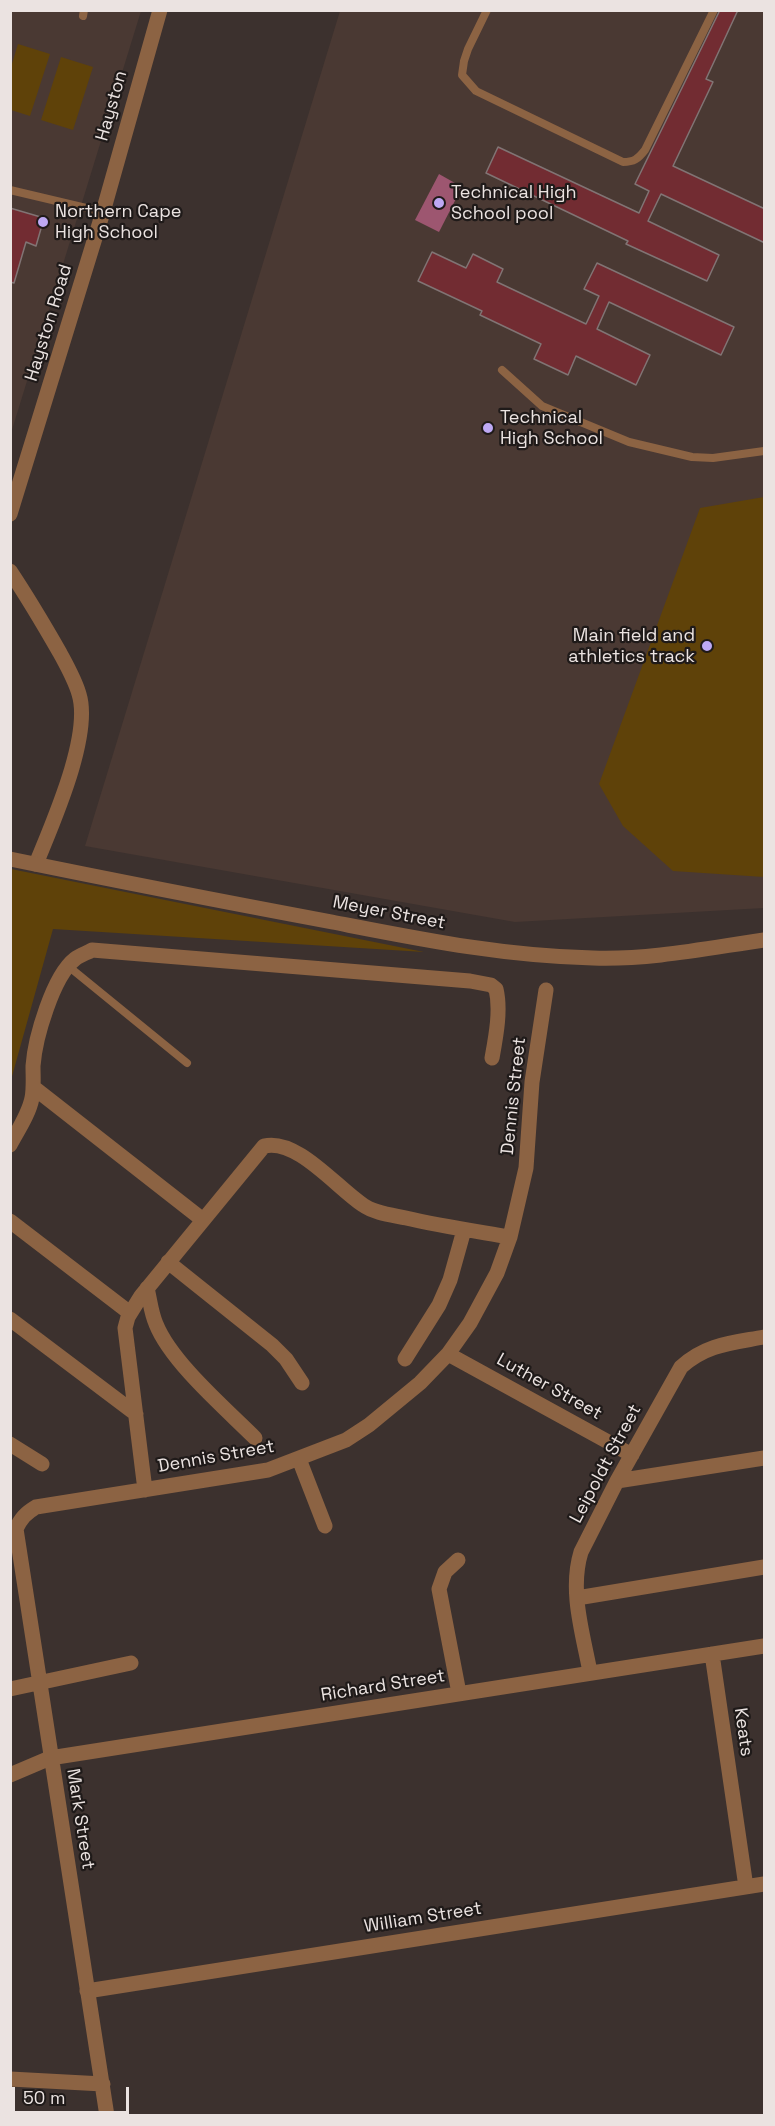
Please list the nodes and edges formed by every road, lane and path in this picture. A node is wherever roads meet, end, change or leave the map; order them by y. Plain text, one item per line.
1 (160, 10) edge
2 (487, 10) edge
3 (714, 10) edge
4 (10, 190) edge
5 (103, 212) junction
6 (502, 370) dead end
7 (765, 451) edge
8 (10, 514) edge
9 (10, 571) edge
10 (10, 859) edge
11 (36, 864) junction
12 (765, 940) edge
13 (68, 966) junction
14 (546, 990) dead end
15 (492, 1058) dead end
16 (187, 1063) dead end
17 (33, 1087) junction
18 (10, 1144) edge
19 (203, 1220) junction
20 (10, 1221) edge
21 (464, 1230) junction
22 (510, 1237) junction
23 (168, 1263) junction
24 (147, 1288) junction
25 (130, 1313) junction
26 (10, 1319) edge
27 (765, 1337) edge
28 (448, 1354) junction
29 (405, 1359) dead end
30 (302, 1383) dead end
31 (135, 1414) junction
32 (255, 1438) dead end
33 (10, 1444) edge
34 (632, 1455) junction
35 (765, 1458) edge
36 (299, 1459) junction
37 (42, 1464) dead end
38 (617, 1481) junction
39 (145, 1490) junction
40 (325, 1526) dead end
41 (13, 1529) edge
42 (458, 1560) dead end
43 (765, 1567) edge
44 (577, 1598) junction
45 (765, 1646) edge
46 (712, 1654) junction
47 (131, 1663) dead end
48 (590, 1672) junction
49 (39, 1683) junction
50 (10, 1689) edge
51 (459, 1693) junction
52 (51, 1758) junction
53 (10, 1775) edge
54 (765, 1884) edge
55 (746, 1887) junction
56 (87, 1991) junction
57 (10, 2079) edge
58 (103, 2084) junction
59 (107, 2115) edge

1 - 5 street, Hayston
2 - 3 lane
4 - 5 lane
5 - 8 street, Hayston Road
6 - 7 lane
9 - 11 street
10 - 11 street, Meyer Street
11 - 12 street, Meyer Street
13 - 15 street
13 - 16 lane
13 - 17 street
14 - 22 street, Dennis Street
17 - 18 street
17 - 19 street
19 - 21 street
19 - 23 street
20 - 25 street
21 - 22 street
21 - 29 street
22 - 28 street, Dennis Street
23 - 24 street
23 - 30 street
24 - 25 street
24 - 32 street
25 - 31 street
26 - 31 street
27 - 34 street, Leipoldt Street
28 - 34 street, Luther Street
28 - 36 street, Dennis Street
31 - 39 street
33 - 37 street
34 - 38 street, Leipoldt Street
35 - 38 street
36 - 39 street, Dennis Street
36 - 40 street
38 - 44 street, Leipoldt Street
39 - 41 street, Dennis Street
41 - 49 street, Mark Street
42 - 51 street
43 - 44 street
44 - 48 street, Leipoldt Street
45 - 46 street, Richard Street
46 - 48 street, Richard Street
46 - 55 street, Keats
47 - 49 street
48 - 51 street, Richard Street
49 - 50 street
49 - 52 street, Mark Street
51 - 52 street, Richard Street
52 - 53 street, Richard Street
52 - 56 street, Mark Street
54 - 55 street, William Street
55 - 56 street, William Street
56 - 58 street, Mark Street
57 - 58 street
58 - 59 street, Mark Street

